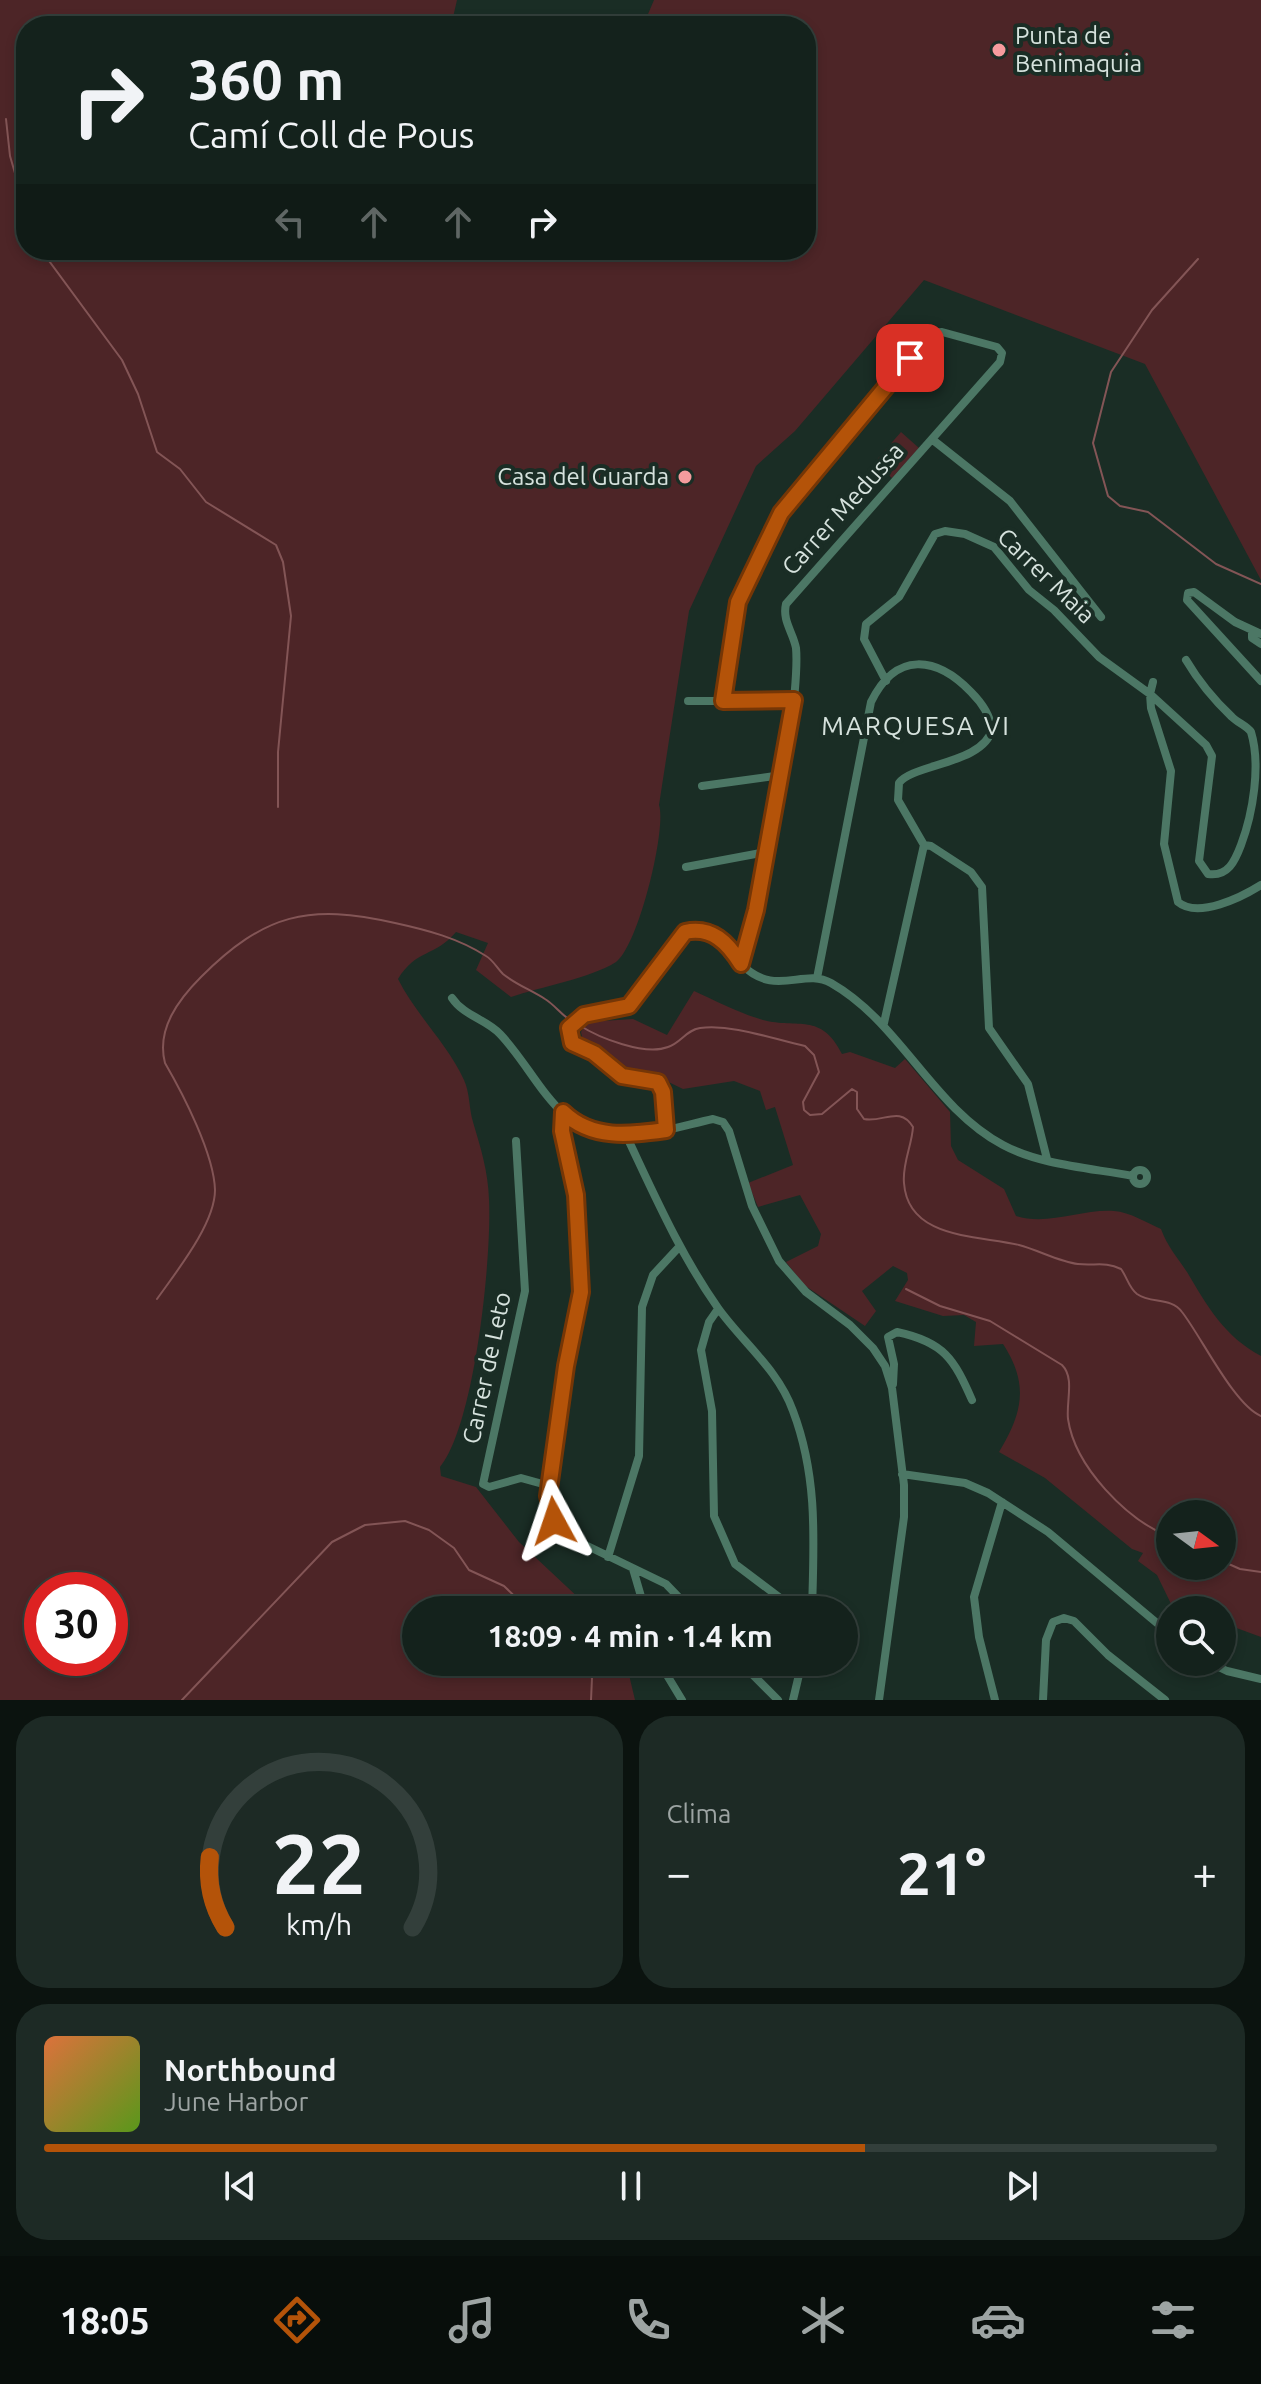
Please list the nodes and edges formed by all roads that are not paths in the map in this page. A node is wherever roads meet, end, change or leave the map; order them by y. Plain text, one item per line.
1 (933, 440) junction
2 (1101, 617) dead end
3 (1257, 632) edge
4 (1261, 644) edge
5 (1186, 660) dead end
6 (886, 681) junction
7 (1261, 681) edge
8 (1153, 682) dead end
9 (1150, 694) junction
10 (794, 700) junction
11 (688, 701) dead end
12 (723, 701) junction
13 (782, 775) junction
14 (702, 786) dead end
15 (924, 845) junction
16 (766, 852) junction
17 (686, 867) dead end
18 (1261, 885) edge
19 (741, 964) junction
20 (817, 978) junction
21 (452, 998) dead end
22 (884, 1023) junction
23 (563, 1112) junction
24 (666, 1130) junction
25 (626, 1135) junction
26 (516, 1141) dead end
27 (1047, 1159) junction
28 (1133, 1176) dead end
29 (679, 1247) junction
30 (718, 1309) junction
31 (892, 1388) junction
32 (972, 1400) dead end
33 (902, 1474) junction
34 (550, 1486) junction
35 (1002, 1502) junction
36 (608, 1557) junction
37 (633, 1569) junction
38 (641, 1596) edge
39 (678, 1596) edge
40 (777, 1596) edge
41 (812, 1596) edge
42 (1156, 1622) edge
43 (1236, 1673) edge
44 (667, 1676) edge
45 (754, 1676) edge
46 (799, 1676) edge
47 (1261, 1679) edge
48 (682, 1700) edge
49 (778, 1700) edge
50 (793, 1700) edge
51 (879, 1700) edge
52 (995, 1700) edge
53 (1043, 1700) edge
54 (1165, 1700) edge

1 - 2 street, Carrer Medussa
1 - 10 street, Carrer Medussa
1 - 12 street, Carrer Medussa
3 - 4 street
3 - 7 street
5 - 9 street
6 - 9 street, Carrer Maia
6 - 15 street
6 - 20 street
8 - 9 street
9 - 18 street
10 - 12 street
10 - 13 street, Carrer Medussa
11 - 12 street
13 - 14 street
13 - 16 street, Carrer Medussa
15 - 22 street
15 - 27 street
16 - 17 street
16 - 19 street, Carrer Medussa
19 - 20 street
19 - 24 street
20 - 22 street
21 - 23 street
22 - 27 street
23 - 25 street
23 - 34 street
24 - 25 street
24 - 31 street
25 - 29 street
26 - 34 street, Carrer de Leto
27 - 28 street
29 - 30 street
29 - 36 street
30 - 40 street
30 - 41 street
31 - 32 street
31 - 33 street
33 - 35 street
33 - 51 street
34 - 36 street
35 - 42 street
35 - 52 street
36 - 37 street
37 - 38 street
37 - 39 street
43 - 47 street
44 - 48 street
45 - 49 street
46 - 50 street
53 - 54 street

